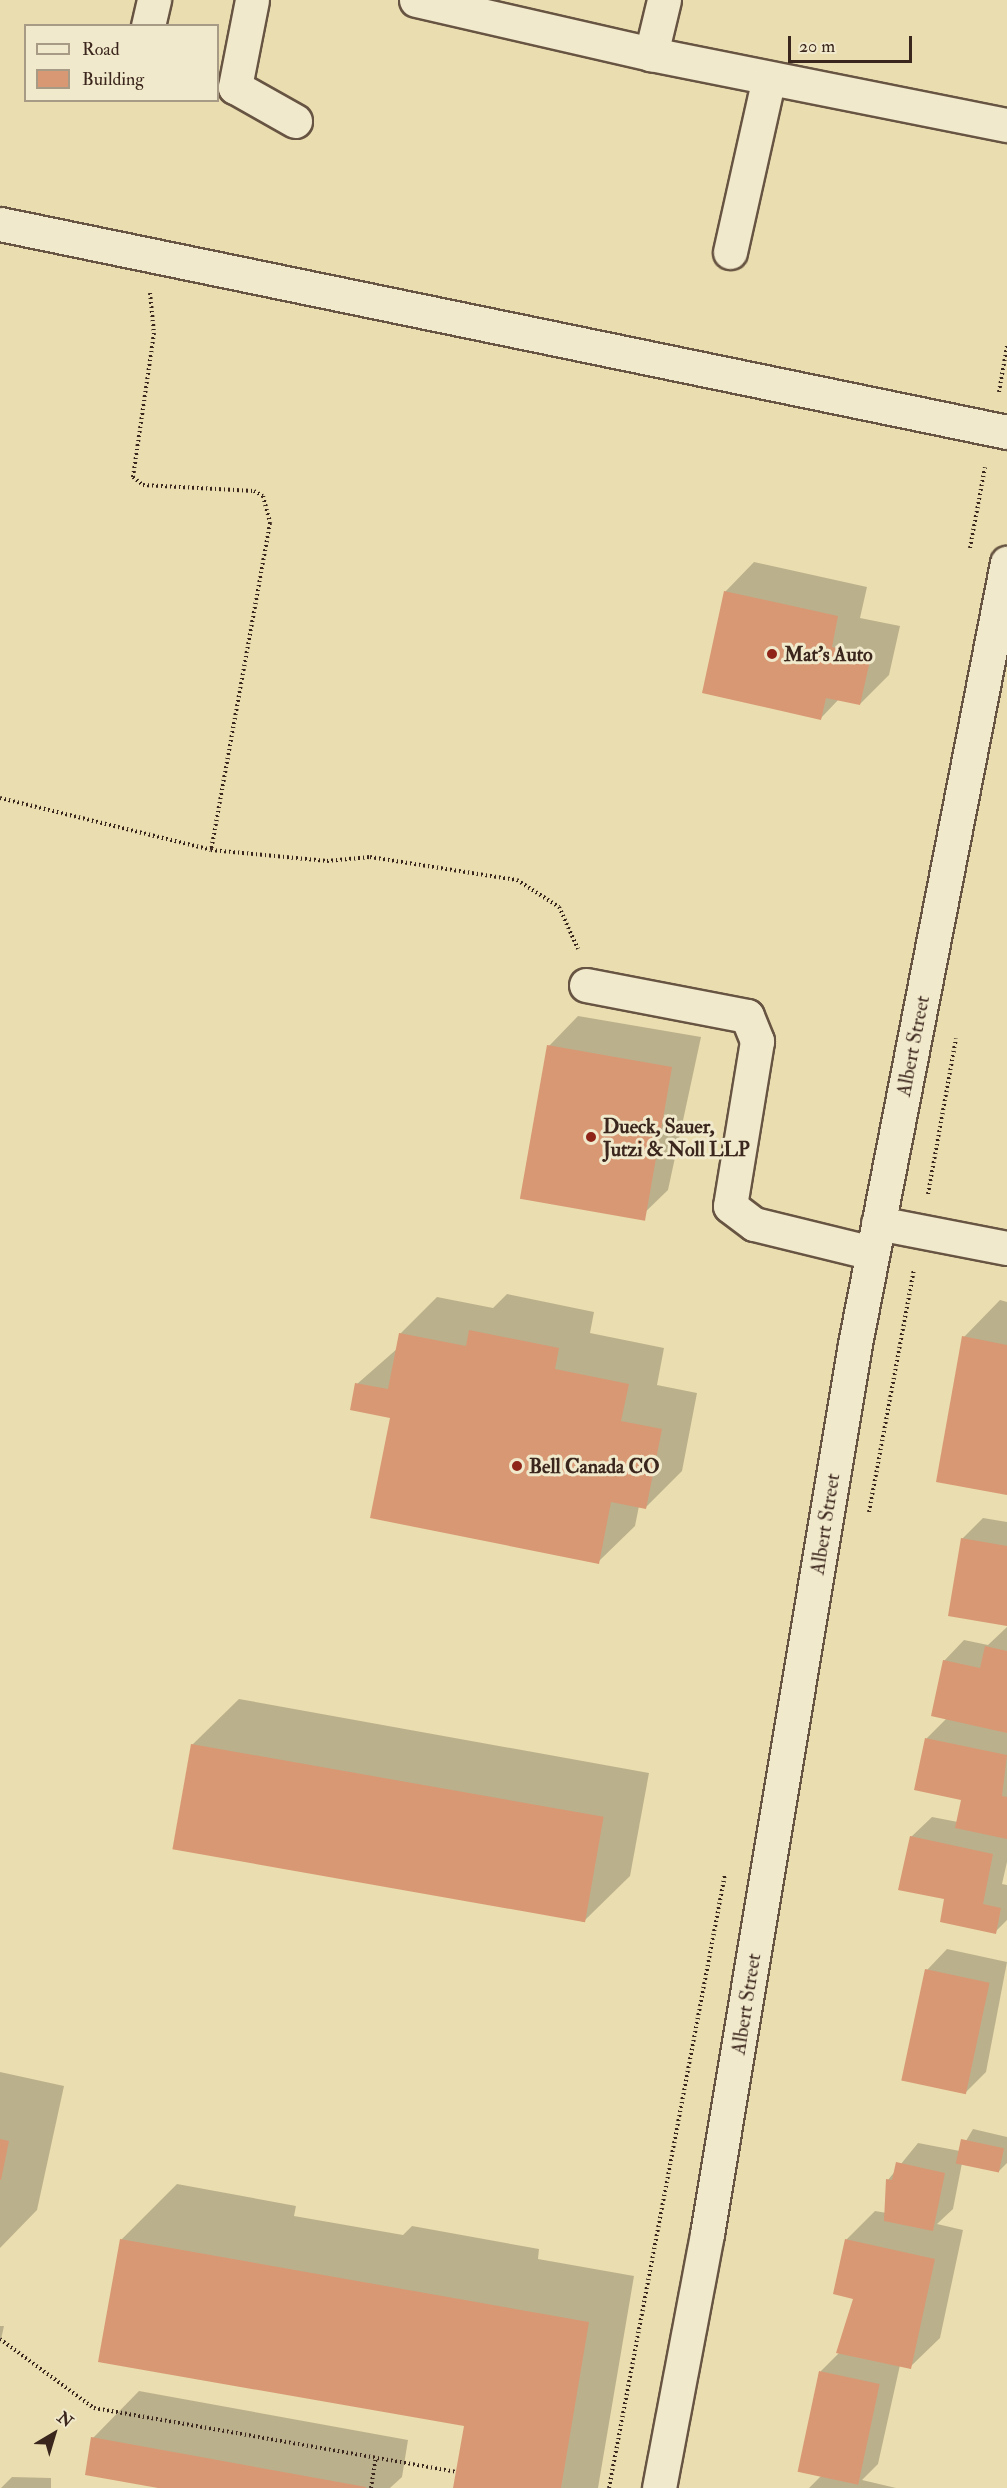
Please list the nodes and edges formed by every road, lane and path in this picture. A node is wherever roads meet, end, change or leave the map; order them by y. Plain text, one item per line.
1 (154, 0) edge
2 (252, 0) edge
3 (416, 0) edge
4 (664, 0) edge
5 (148, 24) edge
6 (651, 54) junction
7 (769, 78) junction
8 (295, 121) dead end
9 (1007, 125) edge
10 (0, 224) edge
11 (139, 252) junction
12 (730, 252) dead end
13 (1007, 432) edge
14 (1007, 563) edge
15 (0, 798) edge
16 (211, 850) junction
17 (586, 985) joint
18 (875, 1238) junction
19 (1007, 1248) edge
20 (0, 2338) edge
21 (376, 2458) junction
22 (456, 2472) dead end
23 (371, 2488) edge
24 (659, 2488) edge

1 - 5 street
2 - 8 street
3 - 6 street
4 - 6 street
6 - 7 street
7 - 9 street
7 - 12 street
10 - 11 street
11 - 13 street
11 - 16 path
14 - 18 street, Albert Street
15 - 16 path
16 - 17 path
17 - 18 street
18 - 19 street
18 - 24 street, Albert Street
20 - 21 path
21 - 22 path
21 - 23 path

